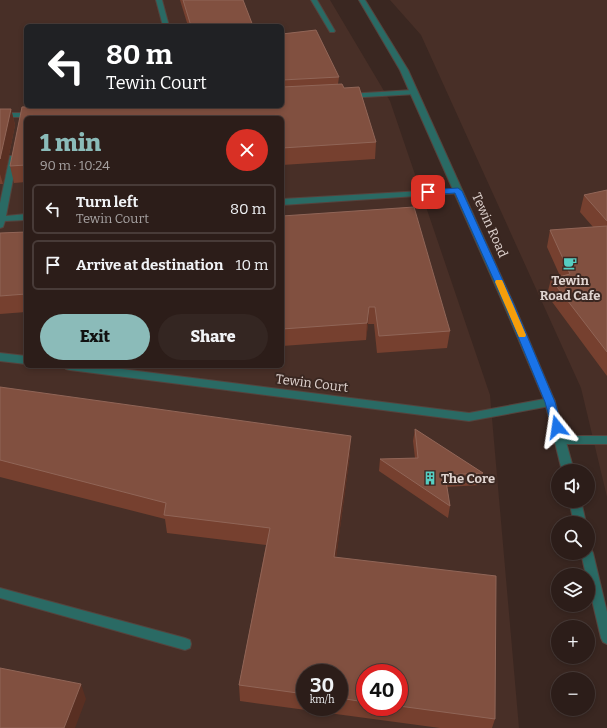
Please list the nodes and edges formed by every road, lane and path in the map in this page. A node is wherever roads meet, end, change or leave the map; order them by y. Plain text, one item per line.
1 (159, 0) edge
2 (314, 0) edge
3 (362, 0) edge
4 (165, 24) edge
5 (332, 31) dead end
6 (414, 92) junction
7 (336, 97) edge
8 (0, 115) edge
9 (24, 118) edge
10 (14, 152) edge
11 (458, 191) junction
12 (284, 202) edge
13 (24, 217) edge
14 (1, 222) edge
15 (0, 357) edge
16 (24, 360) edge
17 (86, 368) edge
18 (550, 402) junction
19 (561, 440) junction
20 (607, 440) edge
21 (566, 464) edge
22 (589, 560) edge
23 (0, 593) edge
24 (607, 638) edge
25 (185, 644) dead end

1 - 4 street
2 - 5 street
3 - 6 street, Tewin Road
6 - 7 street
6 - 11 street, Tewin Road
8 - 9 street
10 - 14 street
11 - 12 street
11 - 18 street, Tewin Road
13 - 14 street
15 - 16 street
17 - 18 street, Tewin Court
18 - 19 street, Tewin Road
19 - 20 street
19 - 21 street, Tewin Road
22 - 24 street
23 - 25 street

